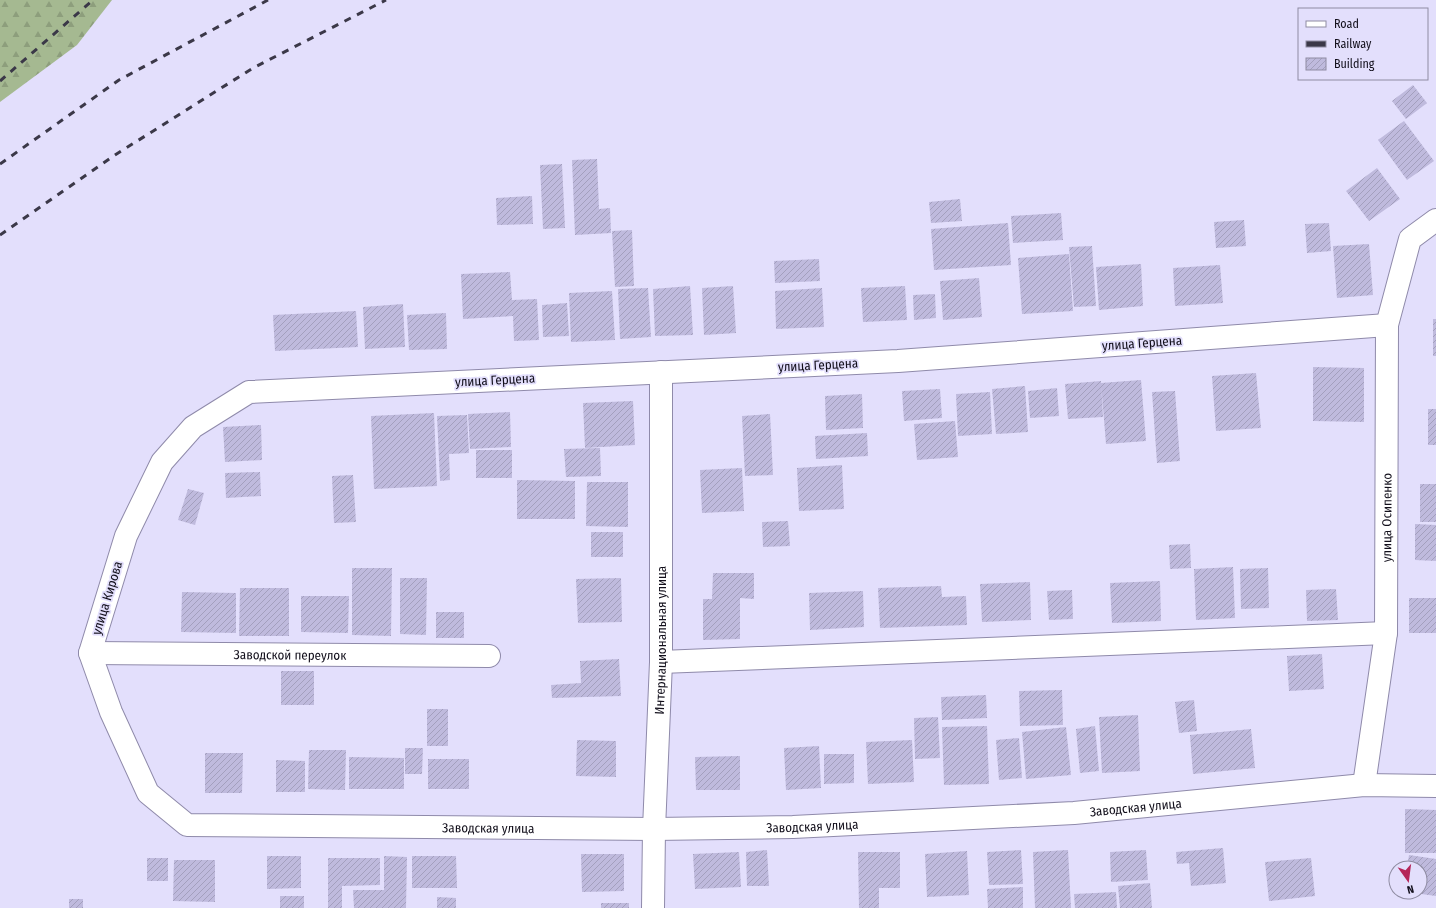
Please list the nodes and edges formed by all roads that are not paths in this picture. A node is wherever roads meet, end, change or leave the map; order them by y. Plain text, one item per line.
1 (1436, 220) edge
2 (1387, 326) junction
3 (661, 372) junction
4 (249, 392) joint
5 (1386, 633) junction
6 (90, 653) junction
7 (489, 656) dead end
8 (661, 662) junction
9 (1364, 785) junction
10 (1436, 786) edge
11 (654, 829) junction
12 (653, 908) edge

1 - 2 street, улица Осипенко
2 - 3 street, улица Герцена
2 - 5 street, улица Осипенко
3 - 4 street, улица Герцена
3 - 8 street, Интернациональная улица
4 - 6 street, улица Кирова
5 - 8 street
5 - 9 street, улица Осипенко
6 - 7 street, Заводской переулок
6 - 11 street, Заводская улица
8 - 11 street, Интернациональная улица
9 - 10 street, Заводская улица
9 - 11 street, Заводская улица
11 - 12 street, Интернациональная улица

